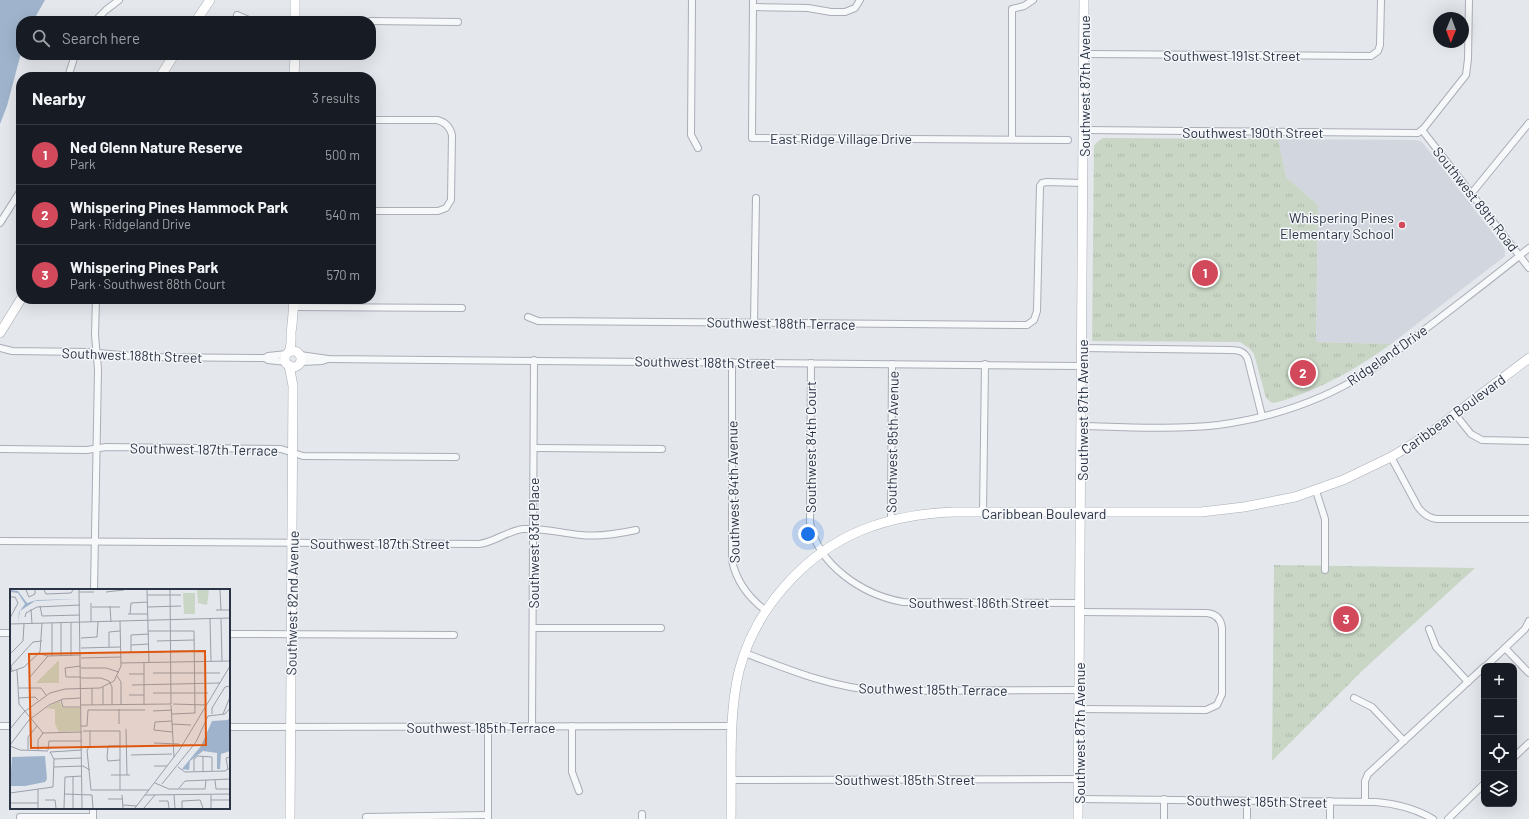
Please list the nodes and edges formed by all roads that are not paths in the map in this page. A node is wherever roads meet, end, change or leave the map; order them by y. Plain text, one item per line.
1 (119, 0) edge
2 (210, 0) edge
3 (295, 0) edge
4 (692, 0) edge
5 (753, 0) edge
6 (860, 0) edge
7 (1033, 0) edge
8 (1084, 0) edge
9 (1381, 0) edge
10 (1469, 0) edge
11 (753, 7) junction
12 (100, 16) edge
13 (199, 16) edge
14 (295, 16) edge
15 (376, 21) edge
16 (458, 22) dead end
17 (1084, 54) junction
18 (73, 60) edge
19 (171, 60) edge
20 (295, 60) edge
21 (70, 72) edge
22 (163, 72) edge
23 (294, 72) edge
24 (376, 120) edge
25 (1529, 123) edge
26 (1084, 130) junction
27 (1422, 130) junction
28 (1012, 139) junction
29 (1068, 140) dead end
30 (698, 148) dead end
31 (1083, 183) junction
32 (1471, 194) junction
33 (16, 198) edge
34 (756, 198) dead end
35 (376, 211) edge
36 (0, 223) edge
37 (1529, 248) edge
38 (1519, 256) junction
39 (1529, 268) edge
40 (18, 304) edge
41 (96, 304) edge
42 (294, 304) edge
43 (328, 304) edge
44 (462, 308) dead end
45 (528, 317) dead end
46 (754, 323) junction
47 (0, 333) edge
48 (0, 348) edge
49 (1082, 348) junction
50 (97, 352) junction
51 (293, 358) junction
52 (1529, 358) edge
53 (534, 360) junction
54 (732, 362) junction
55 (811, 363) junction
56 (892, 364) junction
57 (985, 364) junction
58 (1082, 366) junction
59 (1455, 414) junction
60 (1262, 416) junction
61 (1082, 426) junction
62 (1529, 441) edge
63 (534, 448) junction
64 (0, 449) edge
65 (96, 449) junction
66 (662, 449) dead end
67 (293, 453) junction
68 (456, 457) dead end
69 (1391, 457) junction
70 (1316, 491) junction
71 (983, 513) junction
72 (1081, 513) junction
73 (1529, 519) edge
74 (891, 520) junction
75 (534, 529) junction
76 (636, 530) dead end
77 (0, 541) edge
78 (94, 542) junction
79 (293, 543) junction
80 (823, 552) junction
81 (1325, 570) dead end
82 (94, 589) edge
83 (1080, 603) junction
84 (766, 611) junction
85 (1080, 612) junction
86 (1529, 621) edge
87 (533, 628) junction
88 (661, 628) dead end
89 (1429, 629) dead end
90 (10, 633) edge
91 (0, 634) edge
92 (230, 634) edge
93 (292, 635) junction
94 (454, 635) dead end
95 (1505, 648) junction
96 (745, 653) junction
97 (1489, 663) edge
98 (1481, 671) edge
99 (1529, 674) edge
100 (1468, 682) junction
101 (1079, 690) junction
102 (1354, 698) dead end
103 (1079, 709) junction
104 (572, 726) junction
105 (732, 726) junction
106 (230, 727) edge
107 (291, 727) junction
108 (488, 727) junction
109 (532, 727) junction
110 (1404, 741) junction
111 (1529, 743) edge
112 (1517, 754) edge
113 (1079, 778) junction
114 (732, 780) junction
115 (1481, 787) edge
116 (579, 791) dead end
117 (1078, 799) junction
118 (1164, 799) junction
119 (1247, 801) junction
120 (1330, 802) junction
121 (1365, 802) junction
122 (20, 816) dead end
123 (366, 816) dead end
124 (488, 817) edge
125 (93, 818) edge
126 (290, 819) edge
127 (731, 819) edge
128 (1078, 819) edge
129 (1164, 819) edge
130 (1247, 819) edge
131 (1330, 819) edge
132 (1433, 819) edge
133 (1448, 819) edge

1 - 12 street
2 - 13 street
3 - 14 street
4 - 30 street
5 - 11 street, East Ridge Village Drive
6 - 11 street
7 - 28 street
8 - 17 street, Southwest 87th Avenue
9 - 17 street, Southwest 191st Street
10 - 27 street
11 - 28 street, East Ridge Village Drive
15 - 16 street
17 - 26 street, Southwest 87th Avenue
18 - 21 street
19 - 22 street
20 - 23 street
24 - 35 street
25 - 32 street
26 - 27 street, Southwest 190th Street
26 - 31 street, Southwest 87th Avenue
27 - 32 street, Southwest 89th Road
28 - 29 street, East Ridge Village Drive
31 - 46 street, Southwest 188th Terrace
31 - 49 street, Southwest 87th Avenue
32 - 38 street, Southwest 89th Road
33 - 36 street
34 - 46 street
37 - 38 street, Ridgeland Drive
38 - 39 street, Southwest 89th Road
38 - 60 street, Ridgeland Drive
40 - 47 street
41 - 50 street
42 - 51 street, Southwest 82nd Avenue
43 - 44 street
45 - 46 street, Southwest 188th Terrace
48 - 50 street, Southwest 188th Street
49 - 58 street, Southwest 87th Avenue
49 - 60 street
50 - 51 street, Southwest 188th Street
50 - 65 street
51 - 53 street, Southwest 188th Street
51 - 67 street, Southwest 82nd Avenue
52 - 59 street, Caribbean Boulevard
53 - 54 street, Southwest 188th Street
53 - 63 street, Southwest 83rd Place
54 - 55 street, Southwest 188th Street
54 - 84 street, Southwest 84th Avenue
55 - 56 street, Southwest 188th Street
55 - 80 street, Southwest 84th Court
56 - 57 street, Southwest 188th Street
56 - 74 street, Southwest 85th Avenue
57 - 58 street, Southwest 188th Street
57 - 71 street
58 - 61 street, Southwest 87th Avenue
59 - 62 street
59 - 69 street, Caribbean Boulevard
60 - 61 street, Ridgeland Drive
61 - 72 street, Southwest 87th Avenue
63 - 66 street
63 - 75 street, Southwest 83rd Place
64 - 65 street, Southwest 187th Terrace
65 - 67 street, Southwest 187th Terrace
65 - 78 street
67 - 68 street, Southwest 187th Terrace
67 - 79 street, Southwest 82nd Avenue
69 - 70 street, Caribbean Boulevard
69 - 73 street
70 - 72 street, Caribbean Boulevard
70 - 81 street
71 - 72 street, Caribbean Boulevard
71 - 74 street, Caribbean Boulevard
72 - 83 street, Southwest 87th Avenue
74 - 80 street, Caribbean Boulevard
75 - 76 street, Southwest 187th Street
75 - 79 street, Southwest 187th Street
75 - 87 street, Southwest 83rd Place
77 - 78 street, Southwest 187th Street
78 - 79 street, Southwest 187th Street
78 - 82 street
79 - 93 street, Southwest 82nd Avenue
80 - 83 street, Southwest 186th Street
80 - 84 street, Caribbean Boulevard
83 - 85 street, Southwest 87th Avenue
84 - 96 street, Caribbean Boulevard
85 - 101 street, Southwest 87th Avenue
85 - 103 street
86 - 95 street
87 - 88 street
87 - 109 street, Southwest 83rd Place
89 - 100 street
90 - 91 street
92 - 93 street
93 - 94 street
93 - 107 street, Southwest 82nd Avenue
95 - 97 street
95 - 99 street
96 - 101 street, Southwest 185th Terrace
96 - 105 street, Caribbean Boulevard
98 - 100 street
100 - 110 street
101 - 103 street, Southwest 87th Avenue
102 - 110 street
103 - 113 street, Southwest 87th Avenue
104 - 105 street, Southwest 185th Terrace
104 - 109 street, Southwest 185th Terrace
104 - 116 street
105 - 114 street, Caribbean Boulevard
106 - 107 street, Southwest 185th Terrace
107 - 108 street, Southwest 185th Terrace
107 - 126 street, Southwest 82nd Avenue
108 - 109 street, Southwest 185th Terrace
108 - 124 street
110 - 121 street
111 - 112 street
113 - 114 street, Southwest 185th Street
113 - 117 street, Southwest 87th Avenue
114 - 127 street, Caribbean Boulevard
115 - 133 street
117 - 118 street, Southwest 185th Street
117 - 128 street, Southwest 87th Avenue
118 - 119 street, Southwest 185th Street
118 - 129 street
119 - 120 street, Southwest 185th Street
119 - 130 street
120 - 121 street, Southwest 185th Street
120 - 131 street
121 - 132 street, Southwest 185th Street
122 - 125 street
123 - 124 street

